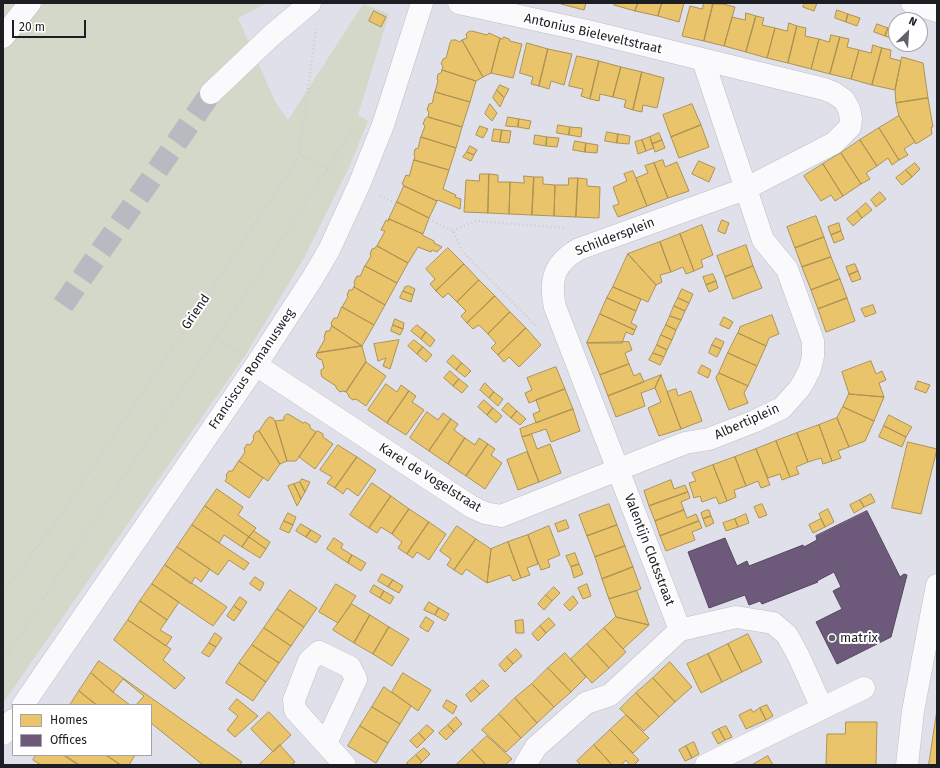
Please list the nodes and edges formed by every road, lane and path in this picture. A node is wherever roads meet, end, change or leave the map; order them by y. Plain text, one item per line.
1 (30, 3) edge
2 (310, 3) edge
3 (422, 3) edge
4 (459, 3) edge
5 (912, 3) edge
6 (937, 12) edge
7 (317, 26) dead end
8 (3, 37) edge
9 (703, 60) junction
10 (211, 93) tunnel mouth
11 (357, 123) dead end
12 (299, 154) junction
13 (327, 169) junction
14 (359, 185) junction
15 (745, 189) junction
16 (429, 219) dead end
17 (453, 231) junction
18 (579, 249) junction
19 (561, 324) junction
20 (256, 365) junction
21 (617, 470) junction
22 (937, 585) edge
23 (3, 594) edge
24 (680, 630) junction
25 (3, 660) edge
26 (864, 688) dead end
27 (24, 704) edge
28 (822, 708) junction
29 (12, 721) edge
30 (3, 734) edge
31 (326, 743) dead end
32 (345, 765) edge
33 (525, 765) edge
34 (706, 765) edge
35 (906, 765) edge

1 - 8 street
2 - 10 street
3 - 14 street, Franciscus Romanusweg
4 - 9 street, Antonius Bieleveltstraat
5 - 6 street
7 - 12 path, Griend
9 - 15 street
9 - 15 street, Antonius Bieleveltstraat
11 - 13 path
12 - 13 path
12 - 23 path, Griend
13 - 14 path
13 - 25 path
14 - 20 street, Franciscus Romanusweg
15 - 18 street, Schildersplein
15 - 21 street, Albertiplein
16 - 17 path
17 - 18 path
17 - 19 path
18 - 19 street, Schildersplein
19 - 21 street, Schildersplein
20 - 21 street, Karel de Vogelstraat
20 - 27 street, Franciscus Romanusweg
21 - 24 street, Valentijn Clotsstraat
22 - 35 street
24 - 28 street
24 - 33 street
26 - 28 street
28 - 34 street
29 - 30 street
31 - 32 street

